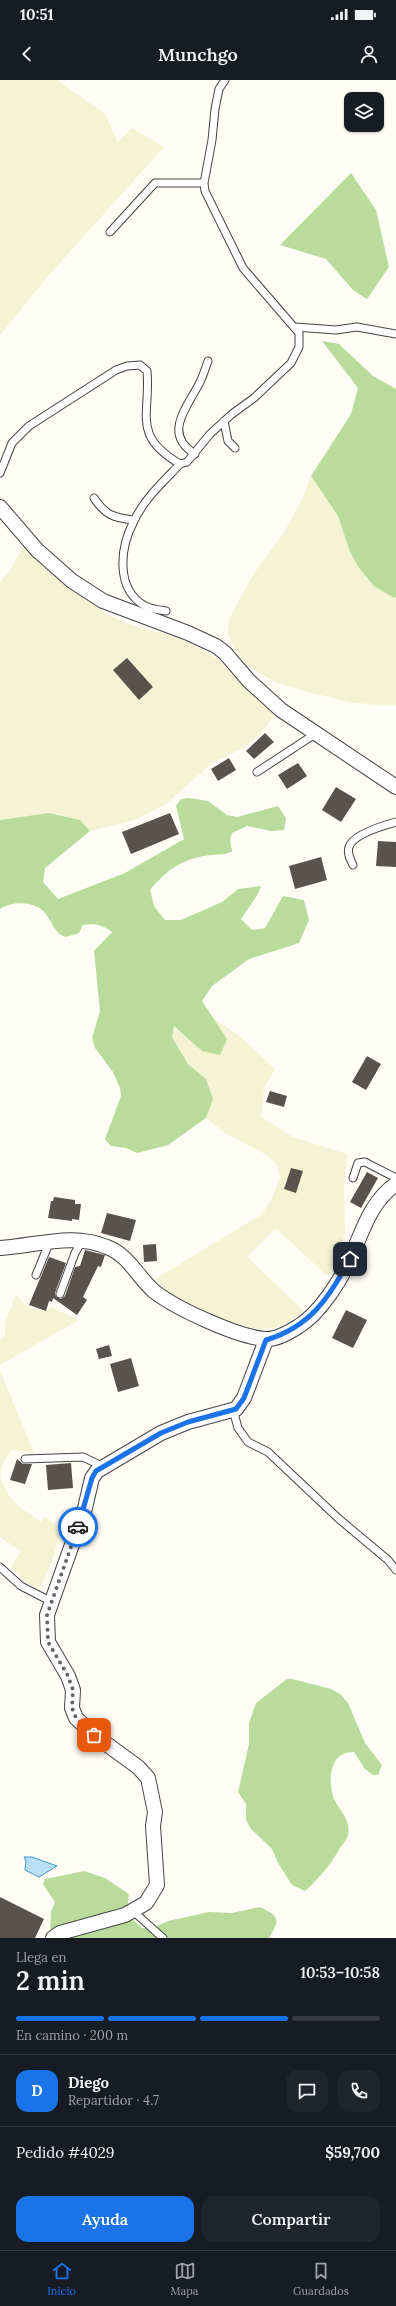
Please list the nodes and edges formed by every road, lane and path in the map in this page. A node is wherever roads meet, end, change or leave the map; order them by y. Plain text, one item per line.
1 (225, 80) edge
2 (204, 183) junction
3 (110, 232) dead end
4 (295, 327) junction
5 (396, 334) edge
6 (208, 361) dead end
7 (224, 421) junction
8 (235, 448) dead end
9 (195, 454) junction
10 (180, 464) junction
11 (0, 468) edge
12 (94, 498) dead end
13 (0, 507) edge
14 (134, 520) junction
15 (166, 611) dead end
16 (315, 734) junction
17 (257, 772) dead end
18 (396, 787) edge
19 (396, 822) edge
20 (353, 865) dead end
21 (353, 1178) dead end
22 (396, 1178) edge
23 (396, 1184) edge
24 (84, 1240) junction
25 (50, 1241) junction
26 (0, 1248) edge
27 (36, 1275) dead end
28 (60, 1294) dead end
29 (266, 1340) junction
30 (236, 1409) junction
31 (25, 1459) dead end
32 (104, 1467) junction
33 (0, 1567) edge
34 (396, 1570) edge
35 (52, 1602) junction
36 (133, 1911) junction
37 (53, 1938) edge
38 (162, 1938) edge

1 - 2 lane
2 - 3 lane
2 - 4 lane
4 - 5 lane
4 - 7 lane
6 - 9 lane
7 - 8 lane
7 - 9 lane
9 - 10 lane
10 - 11 lane
10 - 14 lane
12 - 14 lane
13 - 16 street
14 - 15 lane
16 - 17 lane
16 - 18 street
19 - 20 lane
21 - 22 lane
23 - 29 street
24 - 25 street
24 - 28 lane
24 - 29 street
25 - 26 street
25 - 27 lane
29 - 30 street
30 - 32 street
30 - 34 lane
31 - 32 lane
32 - 35 street
33 - 35 lane
35 - 36 street
36 - 37 street
36 - 38 lane

